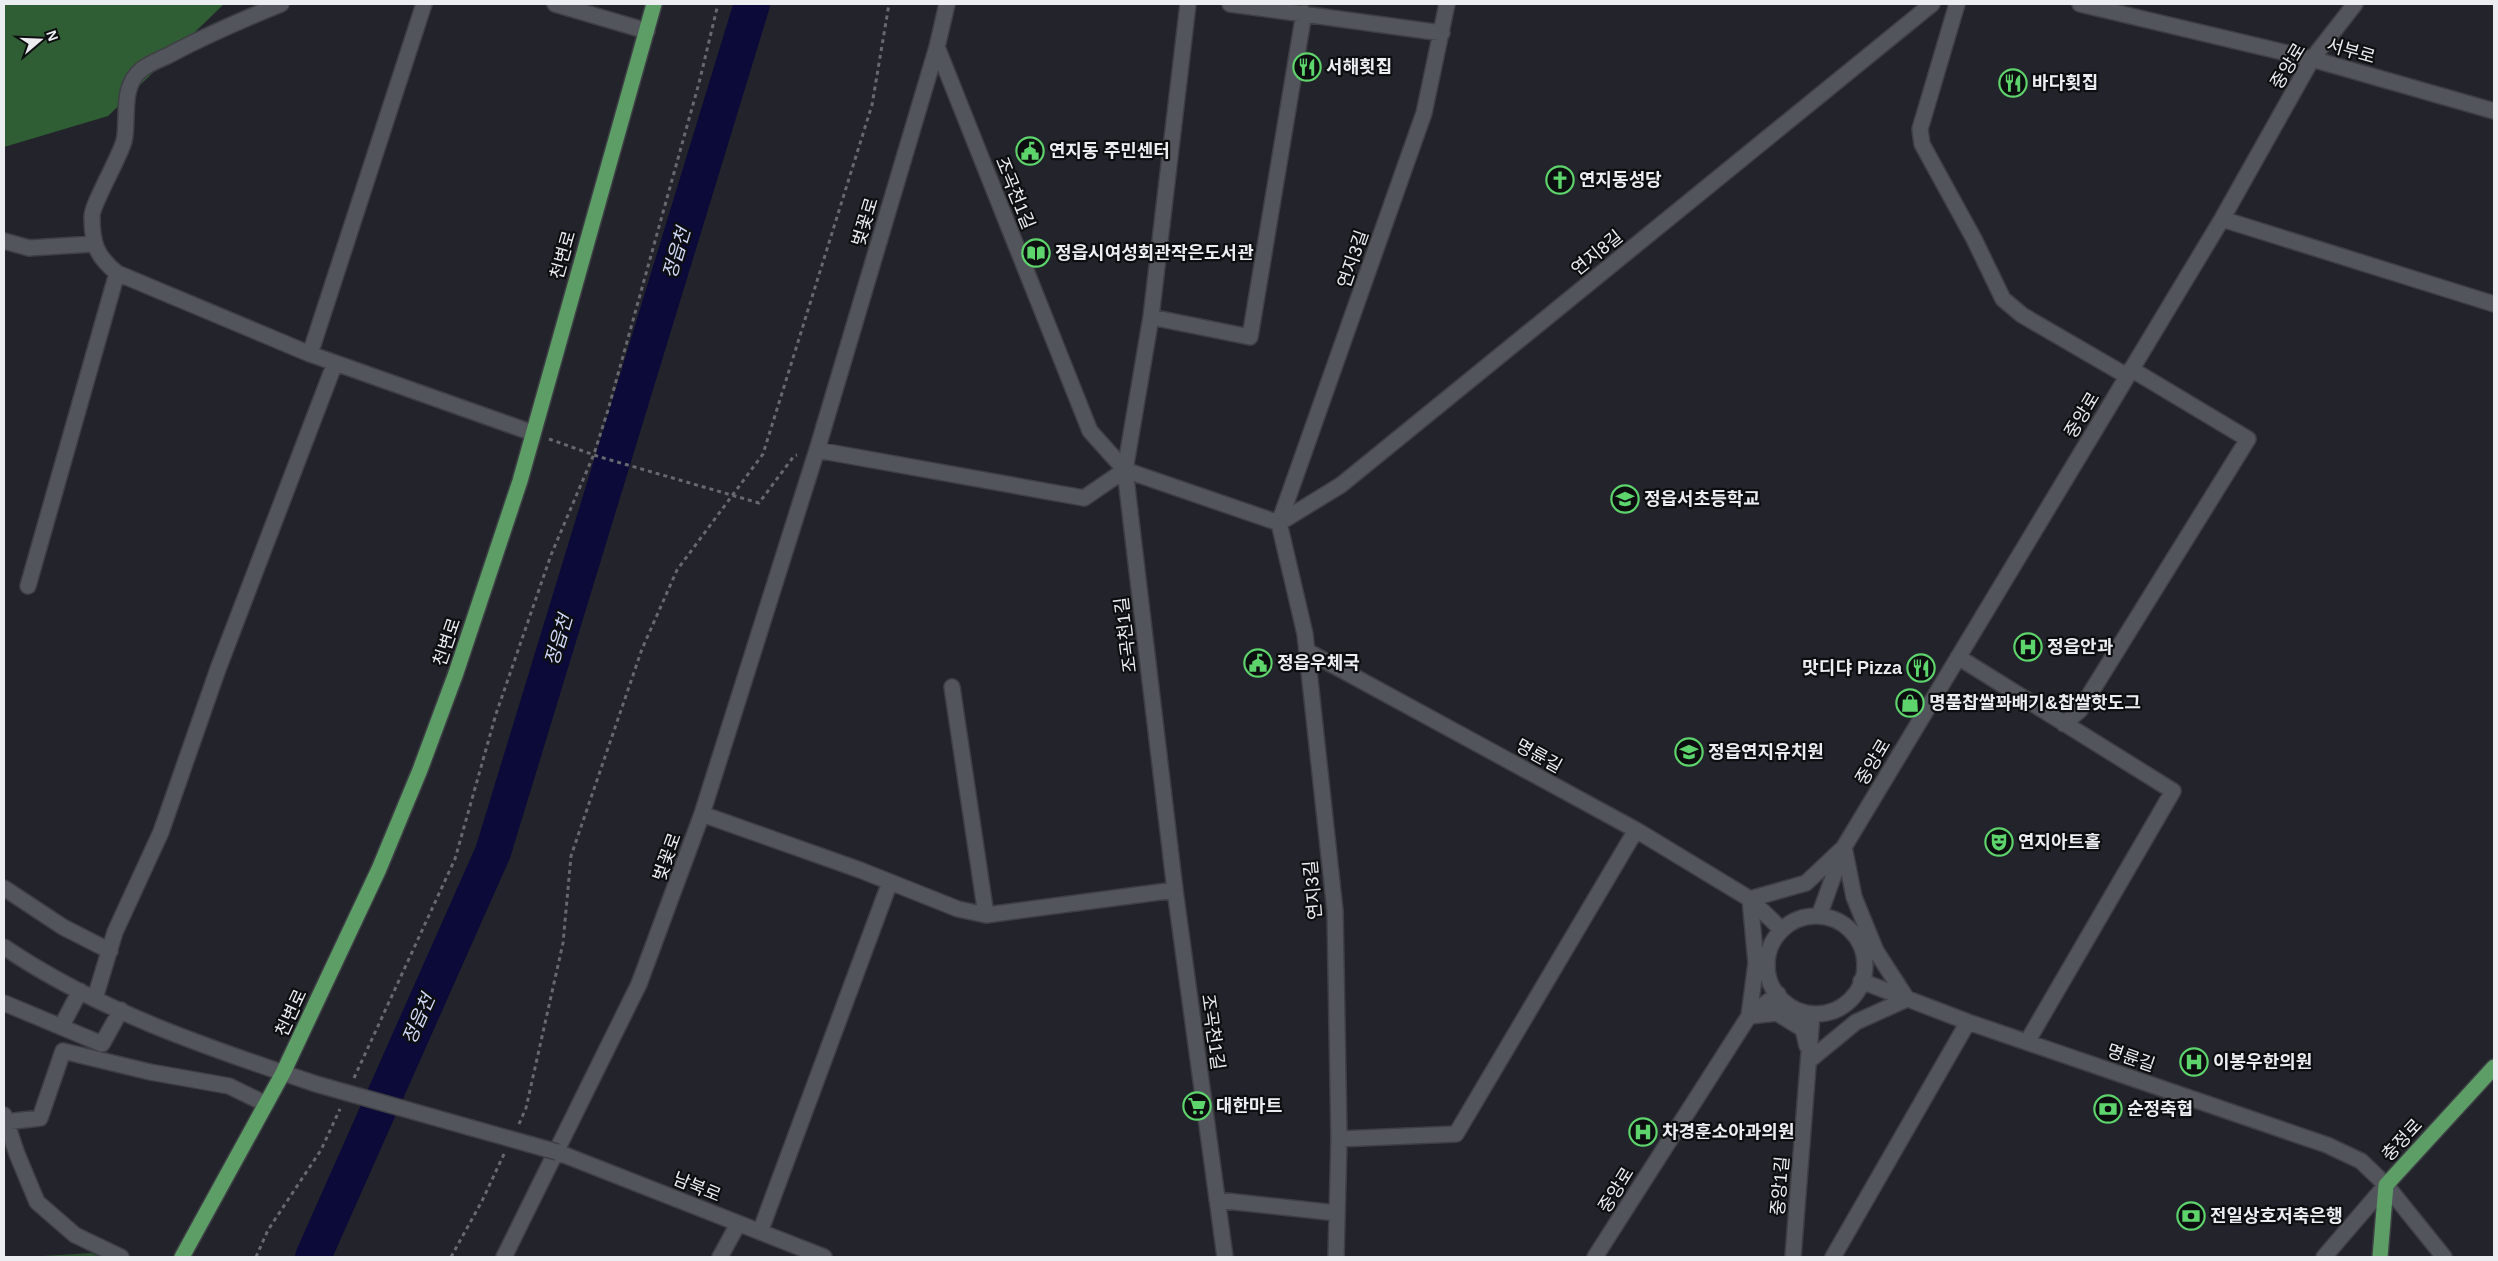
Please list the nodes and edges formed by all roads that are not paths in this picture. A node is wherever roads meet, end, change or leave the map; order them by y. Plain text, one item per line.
1 (281, 4) edge
2 (424, 4) edge
3 (555, 4) edge
4 (654, 4) edge
5 (947, 4) edge
6 (1188, 4) edge
7 (1230, 4) edge
8 (1447, 4) edge
9 (1932, 4) edge
10 (1957, 4) edge
11 (2080, 4) edge
12 (2355, 4) edge
13 (1304, 13) junction
14 (646, 32) junction
15 (1442, 33) junction
16 (937, 47) junction
17 (2312, 59) junction
18 (2494, 111) edge
19 (2222, 218) junction
20 (4, 241) edge
21 (93, 244) junction
22 (117, 273) junction
23 (2494, 304) edge
24 (1151, 317) junction
25 (310, 354) junction
26 (335, 363) junction
27 (2129, 373) junction
28 (533, 433) junction
29 (817, 450) junction
30 (1125, 470) junction
31 (1279, 523) junction
32 (28, 586) dead end
33 (1307, 651) junction
34 (1958, 657) junction
35 (952, 687) dead end
36 (2064, 724) junction
37 (702, 814) junction
38 (1636, 830) junction
39 (1844, 847) junction
40 (890, 882) junction
41 (4, 888) edge
42 (1175, 890) junction
43 (1750, 899) junction
44 (986, 915) junction
45 (1819, 916) junction
46 (1782, 930) junction
47 (4, 947) edge
48 (110, 951) junction
49 (1861, 981) junction
50 (80, 991) junction
51 (1778, 994) junction
52 (95, 998) junction
53 (1907, 999) junction
54 (4, 1003) edge
55 (121, 1010) junction
56 (1812, 1015) junction
57 (1748, 1016) junction
58 (1968, 1022) junction
59 (68, 1030) junction
60 (2027, 1042) junction
61 (63, 1051) junction
62 (1810, 1059) junction
63 (2494, 1067) edge
64 (284, 1073) junction
65 (266, 1104) junction
66 (5, 1119) edge
67 (1338, 1139) junction
68 (557, 1152) junction
69 (2386, 1185) junction
70 (1218, 1200) junction
71 (1337, 1213) junction
72 (738, 1224) junction
73 (760, 1232) junction
74 (121, 1257) edge
75 (182, 1257) edge
76 (504, 1257) edge
77 (720, 1257) edge
78 (824, 1257) edge
79 (1225, 1257) edge
80 (1336, 1257) edge
81 (1595, 1257) edge
82 (1793, 1257) edge
83 (1833, 1257) edge
84 (2324, 1257) edge
85 (2380, 1257) edge
86 (2444, 1257) edge

1 - 21 street
2 - 25 street
3 - 14 street
4 - 14 main road, 천변로
5 - 16 street, 벚꽃로
6 - 24 street
7 - 13 street
8 - 15 street, 연지3길
9 - 31 street, 연지8길
10 - 27 street
11 - 17 street, 서부로
12 - 17 street, 중앙로
13 - 15 street
13 - 24 street
14 - 28 main road, 천변로
15 - 31 street, 연지3길
16 - 29 street, 벚꽃로
16 - 30 street, 조곡천1길
17 - 18 street, 서부로
17 - 19 street, 중앙로
19 - 23 street
19 - 27 street, 중앙로
20 - 21 street
21 - 22 street
22 - 25 street
22 - 32 street
24 - 30 street
25 - 26 street
26 - 28 street
26 - 48 street
27 - 34 street, 중앙로
27 - 36 street
28 - 64 main road, 천변로
29 - 30 street
29 - 37 street, 벚꽃로
30 - 31 street
30 - 42 street, 조곡천1길
31 - 33 street, 연지3길
33 - 38 street, 명륜길
33 - 67 street, 연지3길
34 - 36 street
34 - 39 street, 중앙로
35 - 44 street
36 - 60 street
37 - 40 street
37 - 68 street, 벚꽃로
38 - 43 street, 명륜길
38 - 67 street
39 - 43 street
39 - 45 street
39 - 53 street
40 - 44 street
40 - 73 street
41 - 48 street
42 - 44 street
42 - 70 street, 조곡천1길
43 - 46 street, 명륜길
43 - 57 street
45 - 46 street
45 - 49 street
46 - 51 street
47 - 50 street, 남북로
48 - 52 street
49 - 53 street, 명륜길
49 - 56 street
50 - 52 street, 남북로
50 - 59 street
51 - 56 street
51 - 57 street
52 - 55 street, 남북로
53 - 58 street, 명륜길
53 - 62 street
54 - 59 street
55 - 59 street
55 - 64 street, 남북로
56 - 62 street, 중앙1길
57 - 62 street
57 - 81 street, 중앙로
58 - 60 street, 명륜길
58 - 83 street
59 - 61 street
60 - 69 street, 명륜길
61 - 65 street
61 - 66 street
62 - 82 street, 중앙1길
63 - 69 main road, 충정로
64 - 65 main road, 천변로
64 - 68 street, 남북로, bridge
65 - 75 main road, 천변로
66 - 74 street
67 - 71 street, 연지3길
68 - 72 street, 남북로
68 - 76 street, 벚꽃로
69 - 84 street
69 - 85 main road, 충정로
69 - 86 street, 명륜길
70 - 71 street
70 - 79 street, 조곡천1길
71 - 80 street, 연지3길
72 - 73 street, 남북로
72 - 77 street
73 - 78 street, 남북로

